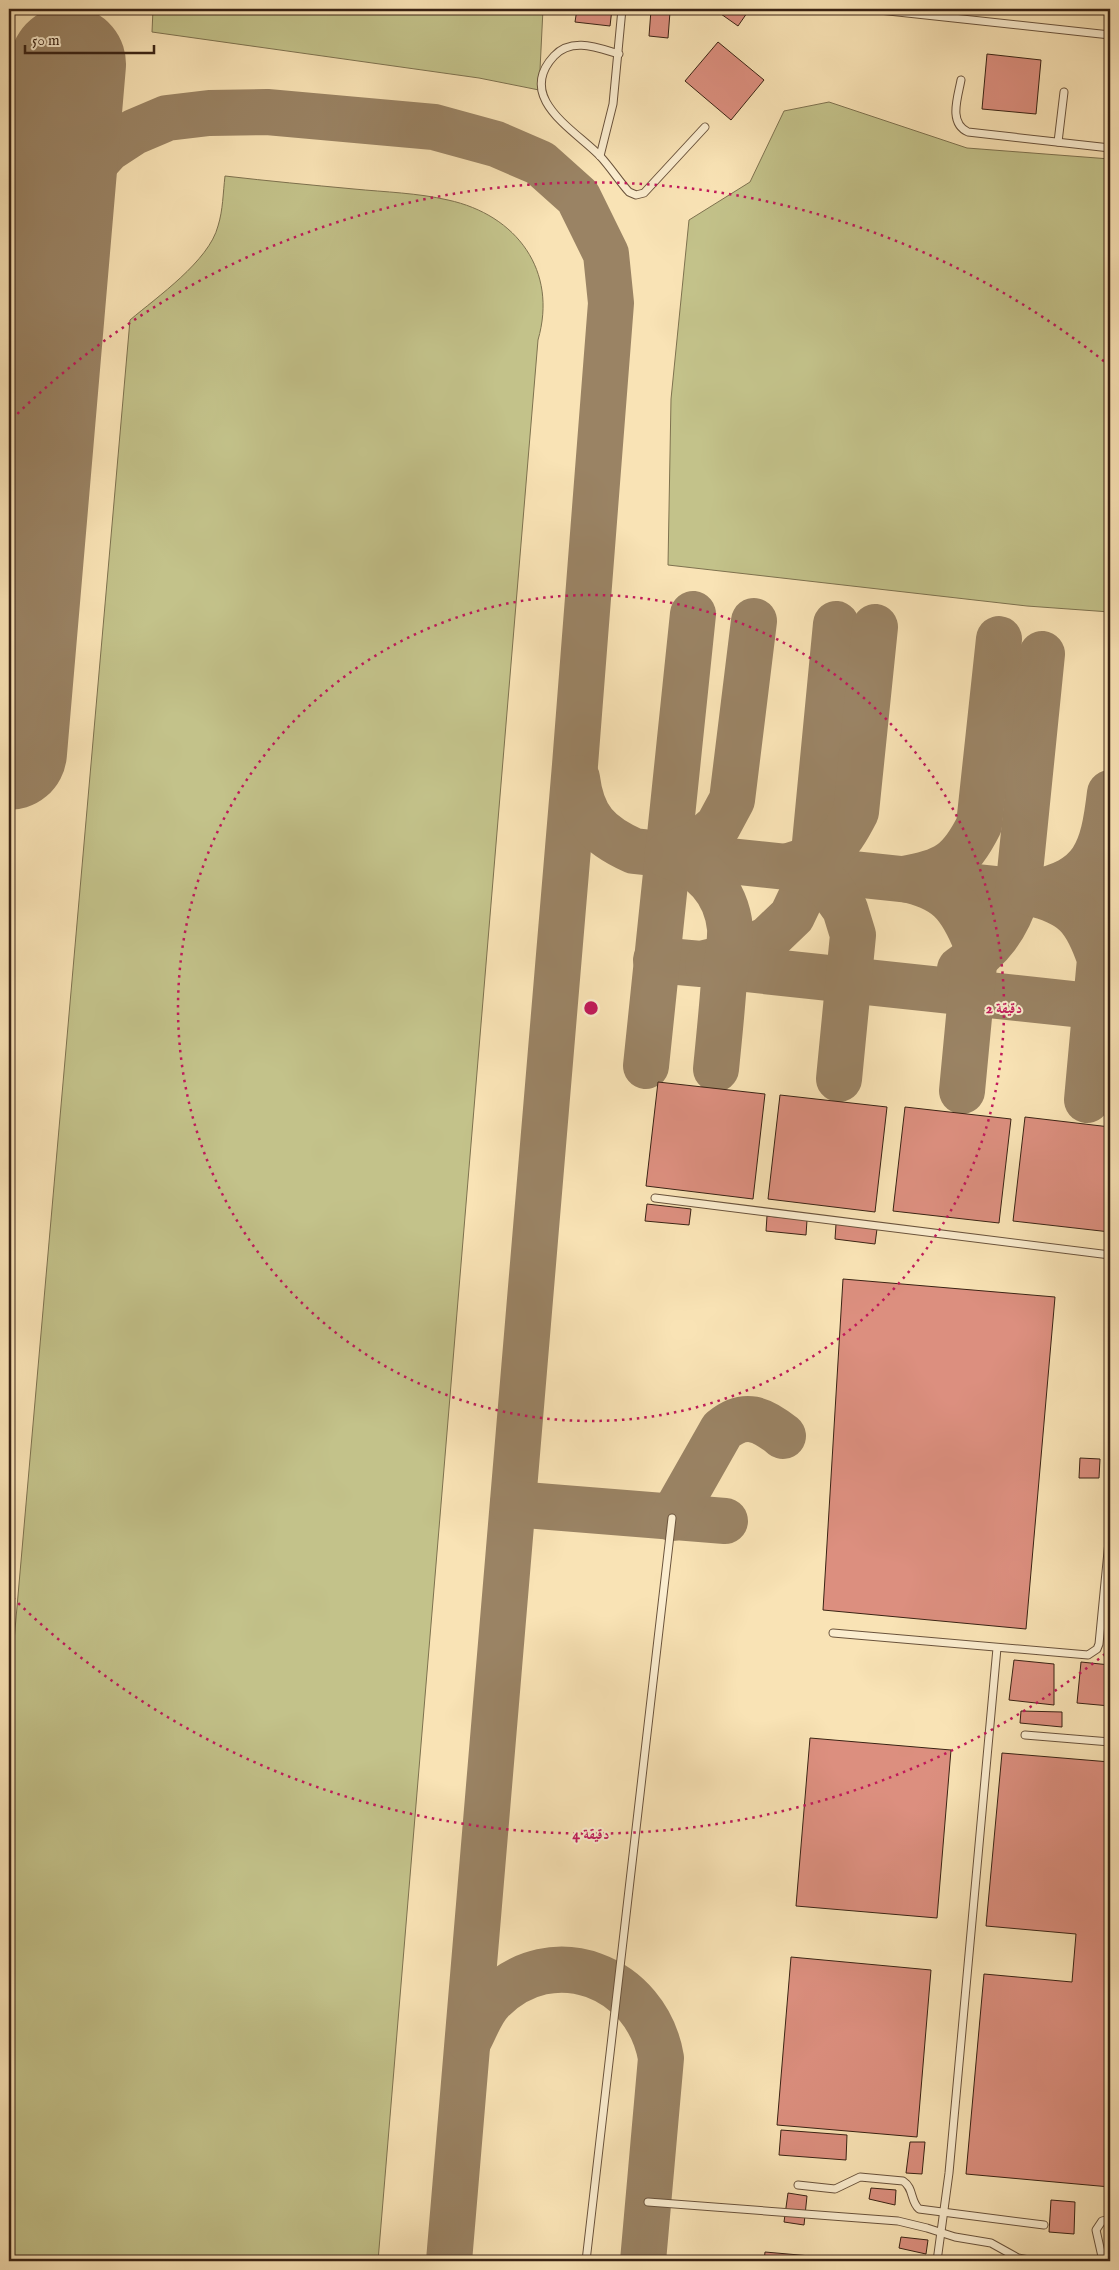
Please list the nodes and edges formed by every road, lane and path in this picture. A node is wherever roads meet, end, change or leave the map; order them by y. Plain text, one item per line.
1 (622, 9) edge
2 (870, 9) edge
3 (1110, 35) edge
4 (619, 54) junction
5 (961, 80) dead end
6 (1064, 92) dead end
7 (705, 128) dead end
8 (1058, 142) junction
9 (1110, 148) edge
10 (600, 156) junction
11 (655, 1198) dead end
12 (1110, 1255) edge
13 (672, 1518) dead end
14 (1110, 1531) edge
15 (833, 1633) dead end
16 (997, 1648) junction
17 (1025, 1735) dead end
18 (1110, 1742) edge
19 (798, 2184) dead end
20 (648, 2202) dead end
21 (943, 2213) junction
22 (1110, 2219) edge
23 (1044, 2225) dead end
24 (941, 2232) junction
25 (586, 2261) edge
26 (937, 2261) edge
27 (1034, 2261) edge
28 (1103, 2261) edge

1 - 4 lane
2 - 3 lane
4 - 10 lane
4 - 10 lane
5 - 8 lane
6 - 8 lane
7 - 10 lane
8 - 9 lane
11 - 12 lane
13 - 25 lane
14 - 16 lane
15 - 16 lane
16 - 21 lane
17 - 18 lane
19 - 21 lane
20 - 24 lane
21 - 23 lane
21 - 24 lane
22 - 28 lane
24 - 26 lane
24 - 27 lane

